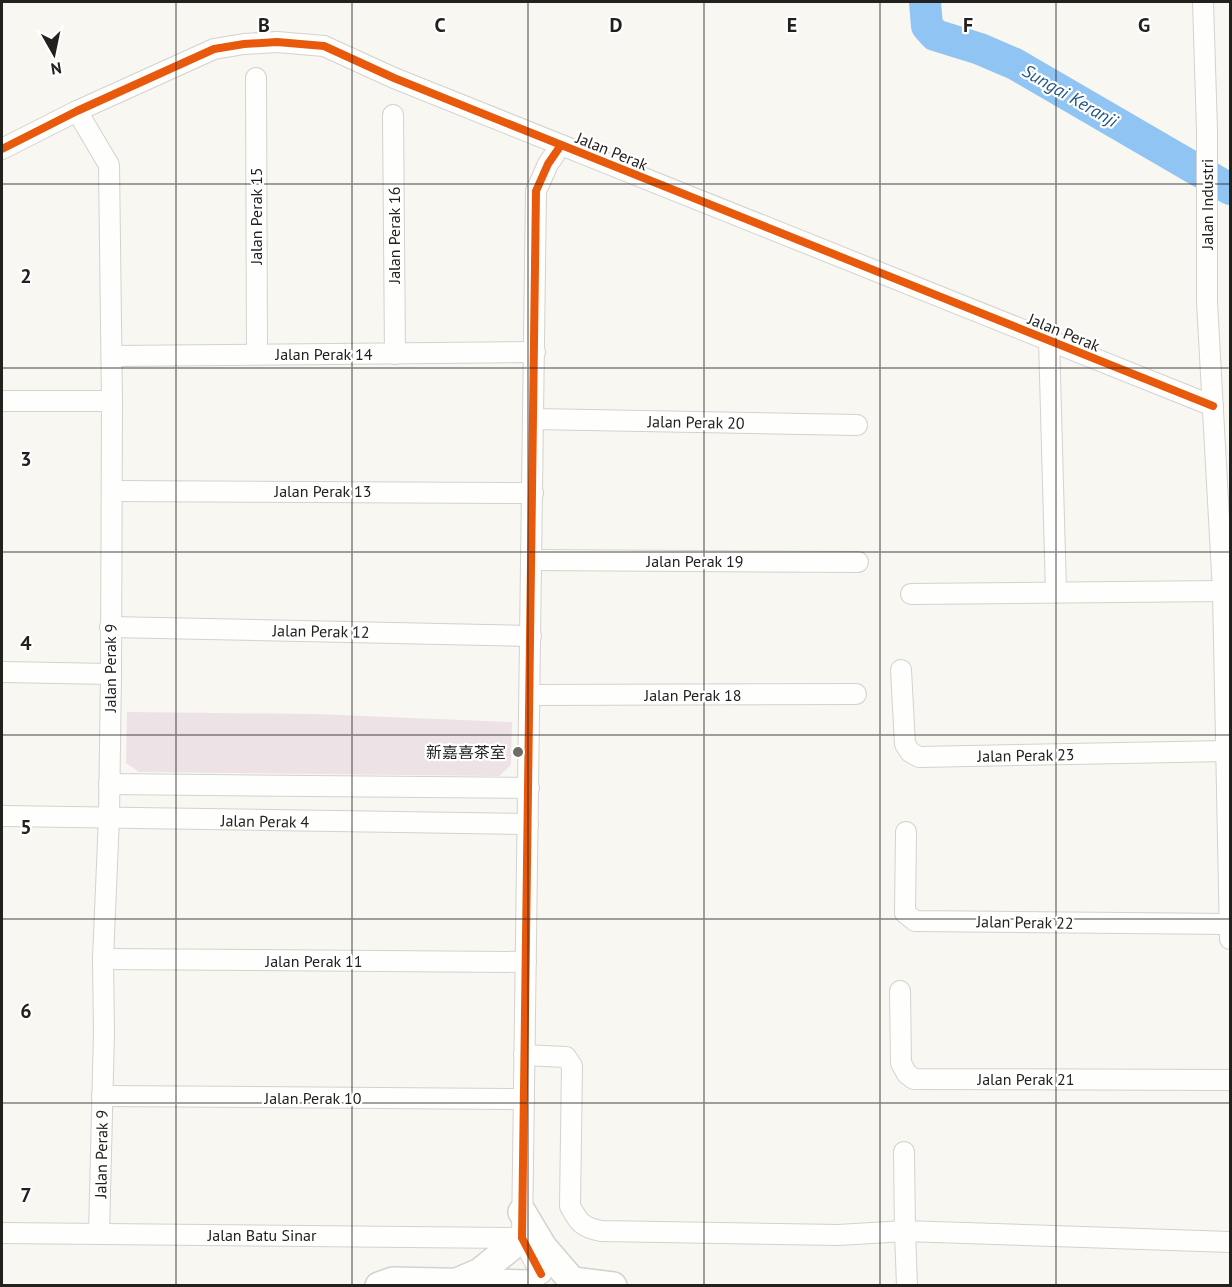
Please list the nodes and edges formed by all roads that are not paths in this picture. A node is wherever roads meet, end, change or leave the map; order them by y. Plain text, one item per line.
1 (1203, 2) edge
2 (256, 78) dead end
3 (77, 111) junction
4 (393, 116) dead end
5 (561, 145) junction
6 (2, 149) edge
7 (1049, 340) junction
8 (535, 352) junction
9 (257, 354) junction
10 (395, 354) junction
11 (112, 356) junction
12 (2, 400) edge
13 (112, 401) junction
14 (1213, 406) junction
15 (534, 419) junction
16 (857, 425) dead end
17 (112, 491) junction
18 (533, 493) junction
19 (532, 560) junction
20 (858, 562) dead end
21 (1224, 591) junction
22 (1056, 592) junction
23 (911, 594) dead end
24 (110, 627) junction
25 (531, 636) junction
26 (1227, 638) edge
27 (901, 670) dead end
28 (2, 672) edge
29 (111, 674) junction
30 (856, 694) dead end
31 (530, 695) junction
32 (1227, 751) junction
33 (109, 784) junction
34 (529, 788) junction
35 (2, 816) edge
36 (109, 817) junction
37 (528, 825) junction
38 (906, 832) dead end
39 (1230, 924) edge
40 (1230, 939) edge
41 (103, 959) junction
42 (526, 962) junction
43 (900, 991) dead end
44 (524, 1055) junction
45 (1230, 1080) edge
46 (102, 1096) junction
47 (524, 1099) junction
48 (904, 1152) dead end
49 (522, 1225) junction
50 (905, 1231) junction
51 (2, 1233) edge
52 (99, 1234) junction
53 (1230, 1242) edge
54 (534, 1281) edge
55 (572, 1281) edge
56 (456, 1283) junction
57 (379, 1286) edge
58 (613, 1286) edge
59 (907, 1286) edge

1 - 14 street, Jalan Industri
2 - 9 street, Jalan Perak 15
3 - 5 street, Jalan Perak
3 - 6 street, Jalan Perak
3 - 11 street, Jalan Perak 9
4 - 10 street, Jalan Perak 16
5 - 7 street, Jalan Perak
5 - 8 street
7 - 14 street, Jalan Perak
7 - 22 street
8 - 10 street, Jalan Perak 14
8 - 15 street
9 - 10 street, Jalan Perak 14
9 - 11 street, Jalan Perak 14
11 - 13 street, Jalan Perak 9
12 - 13 street
13 - 17 street, Jalan Perak 9
14 - 21 street
15 - 16 street, Jalan Perak 20
15 - 18 street
17 - 18 street, Jalan Perak 13
17 - 24 street, Jalan Perak 9
18 - 19 street
19 - 20 street, Jalan Perak 19
19 - 25 street
21 - 22 street
21 - 26 street
22 - 23 street
24 - 25 street, Jalan Perak 12
24 - 29 street, Jalan Perak 9
25 - 31 street
26 - 32 street
27 - 32 street, Jalan Perak 23
28 - 29 street
29 - 33 street, Jalan Perak 9
30 - 31 street, Jalan Perak 18
31 - 34 street
32 - 39 street
33 - 34 street
33 - 36 street, Jalan Perak 9
34 - 37 street
35 - 36 street, Jalan Perak 4
36 - 37 street, Jalan Perak 4
36 - 41 street, Jalan Perak 9
37 - 42 street
38 - 39 street, Jalan Perak 22
39 - 40 street
41 - 42 street, Jalan Perak 11
41 - 46 street, Jalan Perak 9
42 - 44 street
43 - 45 street, Jalan Perak 21
44 - 47 street
44 - 50 street
46 - 47 street, Jalan Perak 10
46 - 52 street, Jalan Perak 9
47 - 49 street
48 - 50 street
49 - 52 street, Jalan Batu Sinar
49 - 54 street
49 - 55 street
49 - 56 street
50 - 53 street
50 - 59 street
51 - 52 street, Jalan Batu Sinar
54 - 55 street
54 - 56 street
55 - 58 street
56 - 57 street

